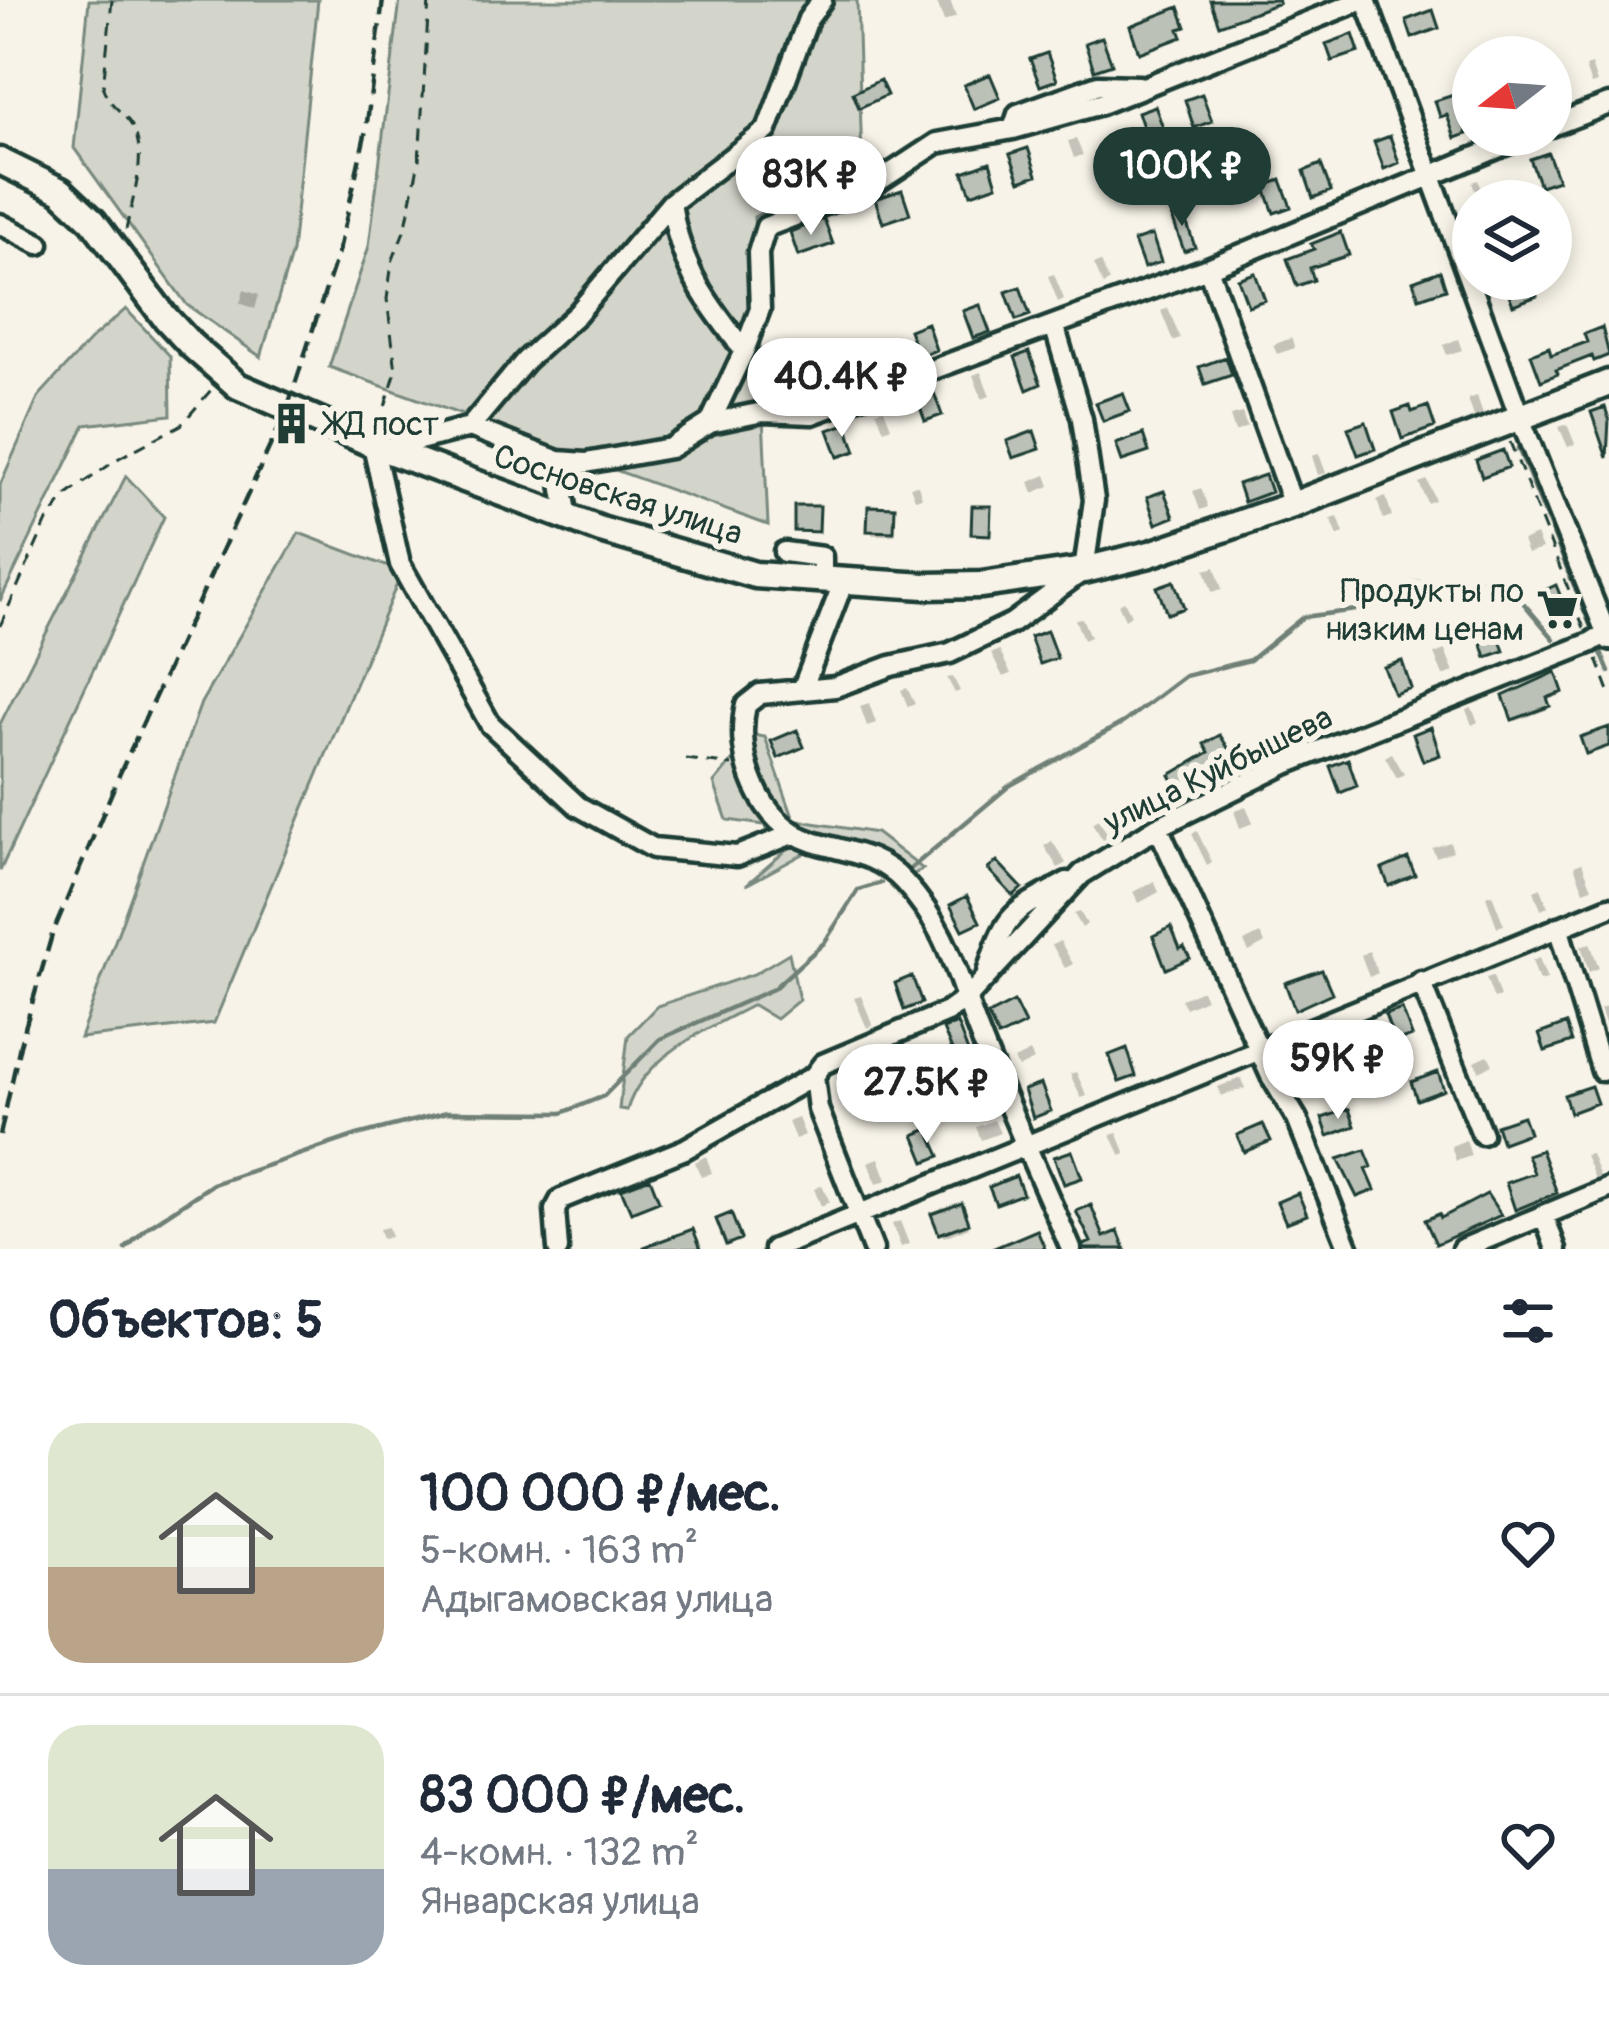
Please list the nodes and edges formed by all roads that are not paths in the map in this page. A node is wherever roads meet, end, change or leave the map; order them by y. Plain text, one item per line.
1 (822, 0) edge
2 (1364, 0) edge
3 (1609, 104) edge
4 (1572, 118) edge
5 (1475, 156) edge
6 (0, 161) edge
7 (1430, 174) junction
8 (671, 203) junction
9 (0, 224) edge
10 (39, 244) dead end
11 (1208, 268) junction
12 (1054, 325) junction
13 (745, 351) junction
14 (1609, 382) edge
15 (1512, 422) junction
16 (710, 423) junction
17 (470, 427) junction
18 (379, 447) junction
19 (558, 461) junction
20 (1293, 505) junction
21 (568, 518) junction
22 (784, 552) dead end
23 (1084, 570) junction
24 (832, 582) junction
25 (1603, 636) edge
26 (802, 690) junction
27 (1158, 827) junction
28 (795, 833) junction
29 (1139, 839) junction
30 (1171, 856) junction
31 (1609, 907) edge
32 (1558, 927) junction
33 (1421, 981) junction
34 (968, 998) junction
35 (1259, 1048) junction
36 (1602, 1071) dead end
37 (814, 1076) junction
38 (783, 1093) junction
39 (818, 1109) junction
40 (1482, 1134) dead end
41 (1026, 1144) junction
42 (1609, 1188) edge
43 (861, 1214) junction
44 (1544, 1216) junction
45 (558, 1249) edge
46 (774, 1249) edge
47 (873, 1249) edge
48 (1071, 1249) edge
49 (1349, 1249) edge
50 (1462, 1249) edge
51 (1556, 1249) edge

1 - 8 street
2 - 7 street
2 - 13 street
3 - 4 street
5 - 7 street
6 - 18 main road, Сосновская улица
7 - 11 street
7 - 15 street
8 - 13 street
8 - 17 street
9 - 10 street
11 - 12 street
11 - 20 street
12 - 16 street
12 - 23 street
13 - 16 street
14 - 15 main road, Сосновская улица
15 - 20 main road, Сосновская улица
15 - 25 street
16 - 19 street
17 - 18 street
17 - 19 street
18 - 21 main road, Сосновская улица
18 - 28 street
19 - 21 street
20 - 23 main road, Сосновская улица
21 - 24 main road, Сосновская улица
22 - 24 street
23 - 24 main road, Сосновская улица
23 - 26 street, Сосновская улица
24 - 26 street
25 - 27 street, улица Куйбышева
26 - 28 street, Сосновская улица
27 - 29 street, улица Куйбышева
27 - 30 street
28 - 34 street
29 - 30 street
29 - 34 street, улица Куйбышева
30 - 35 street
31 - 32 street
32 - 33 street
32 - 36 street
33 - 35 street
33 - 40 street
34 - 37 street, улица Куйбышева
34 - 41 street
35 - 41 street
35 - 49 street
37 - 38 street, улица Куйбышева
37 - 39 street
38 - 39 street
38 - 45 street, улица Куйбышева
39 - 43 street
41 - 43 street
41 - 48 street
42 - 44 street
43 - 46 street
43 - 47 street
44 - 50 street
44 - 51 street

